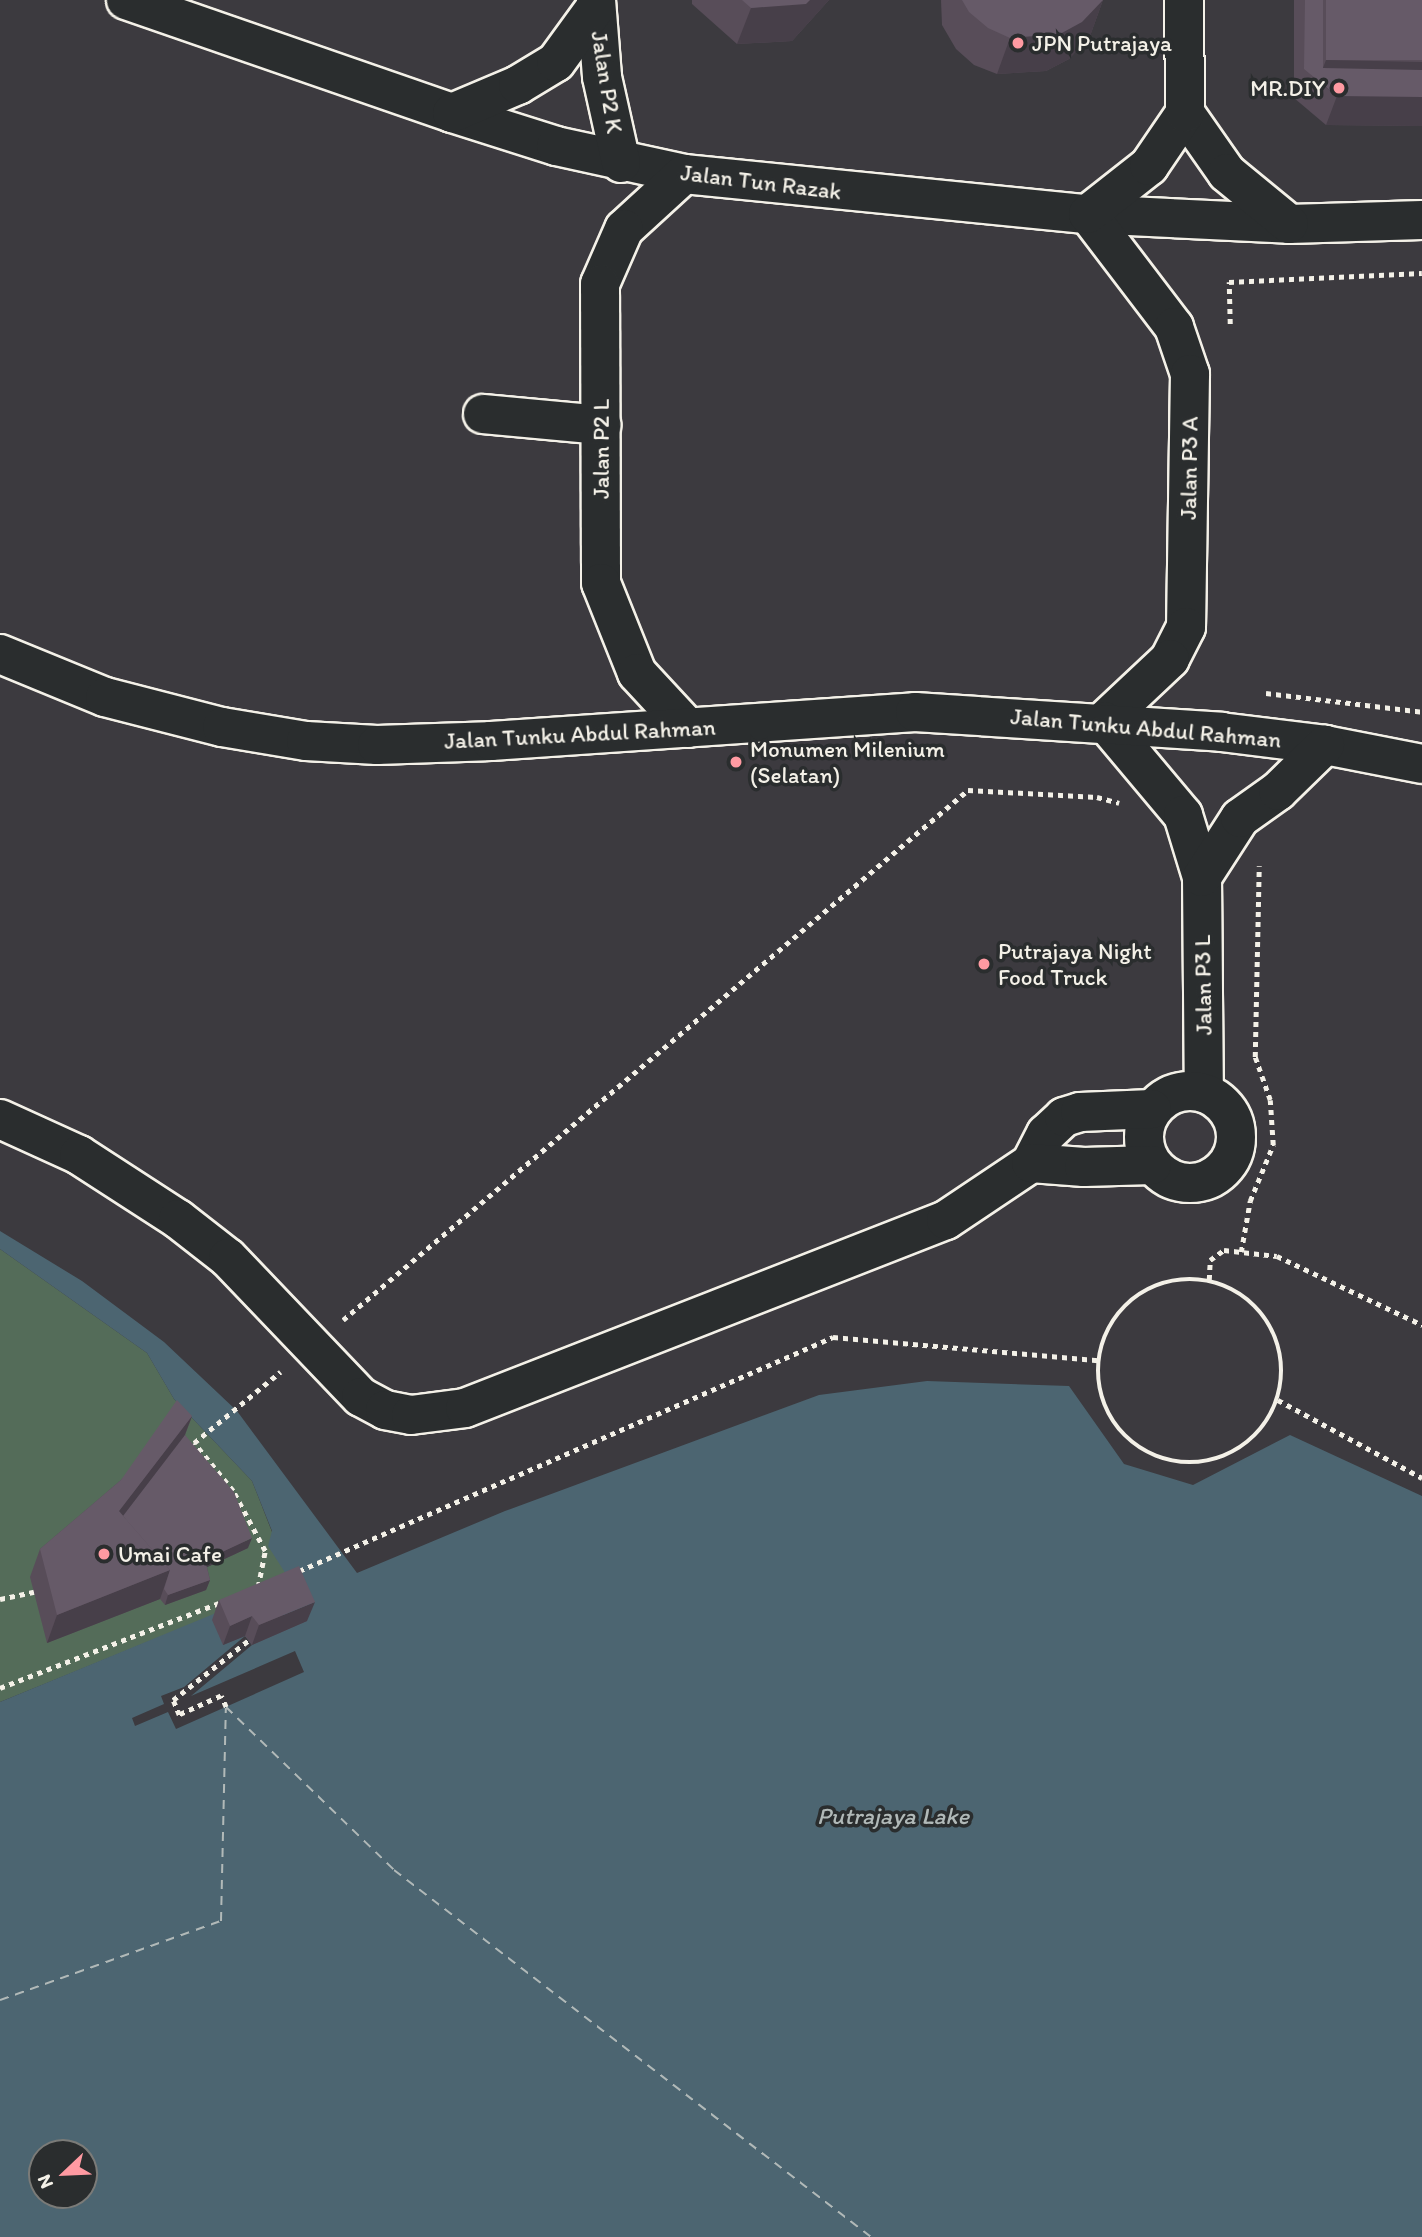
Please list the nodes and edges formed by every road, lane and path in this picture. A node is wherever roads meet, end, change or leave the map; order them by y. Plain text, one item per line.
1 (126, 0) edge
2 (1184, 0) edge
3 (596, 3) edge
4 (452, 113) junction
5 (1185, 113) junction
6 (621, 163) junction
7 (684, 174) junction
8 (1088, 214) junction
9 (1422, 220) edge
10 (1289, 224) junction
11 (1422, 273) edge
12 (1230, 324) dead end
13 (483, 414) dead end
14 (601, 425) junction
15 (0, 654) edge
16 (1253, 692) dead end
17 (1422, 712) edge
18 (1104, 721) junction
19 (688, 728) junction
20 (1325, 745) junction
21 (1422, 764) edge
22 (1123, 804) dead end
23 (1260, 859) dead end
24 (1202, 877) junction
25 (1204, 1093) junction
26 (1152, 1109) junction
27 (0, 1119) edge
28 (1031, 1163) junction
29 (1152, 1164) junction
30 (1241, 1252) junction
31 (1209, 1280) junction
32 (1422, 1325) edge
33 (311, 1347) junction
34 (1098, 1360) junction
35 (1278, 1400) junction
36 (1422, 1478) edge
37 (296, 1573) edge
38 (265, 1584) edge
39 (257, 1587) junction
40 (248, 1591) edge
41 (34, 1592) dead end
42 (0, 1599) edge
43 (230, 1599) edge
44 (249, 1640) edge
45 (0, 1688) edge
46 (226, 1707) dead end

1 - 4 street, Jalan Tun Razak
2 - 5 street
3 - 4 street
3 - 6 street, Jalan P2 K
4 - 6 street, Jalan Tun Razak
5 - 8 street
5 - 10 street
6 - 7 street, Jalan Tun Razak
7 - 8 street, Jalan Tun Razak
7 - 14 street, Jalan P2 L
8 - 10 street, Jalan Tun Razak
8 - 18 street, Jalan P3 A
9 - 10 street, Jalan Tun Razak
11 - 12 path
13 - 14 street
14 - 19 street, Jalan P2 L
15 - 19 street, Jalan Tunku Abdul Rahman
16 - 17 path
18 - 19 street, Jalan Tunku Abdul Rahman
18 - 20 street, Jalan Tunku Abdul Rahman
18 - 24 street, Jalan P3 L
20 - 21 street, Jalan Tunku Abdul Rahman
20 - 24 street
22 - 33 path
23 - 30 path
24 - 25 street, Jalan P3 L
25 - 26 street
25 - 29 street
26 - 28 street
26 - 29 street
27 - 33 street
28 - 29 street
28 - 33 street
30 - 31 path
30 - 32 path
31 - 34 path
31 - 35 path
33 - 39 path
34 - 35 path
34 - 37 path
35 - 36 path
38 - 39 path
39 - 40 path
41 - 42 path
43 - 45 path
44 - 46 path

